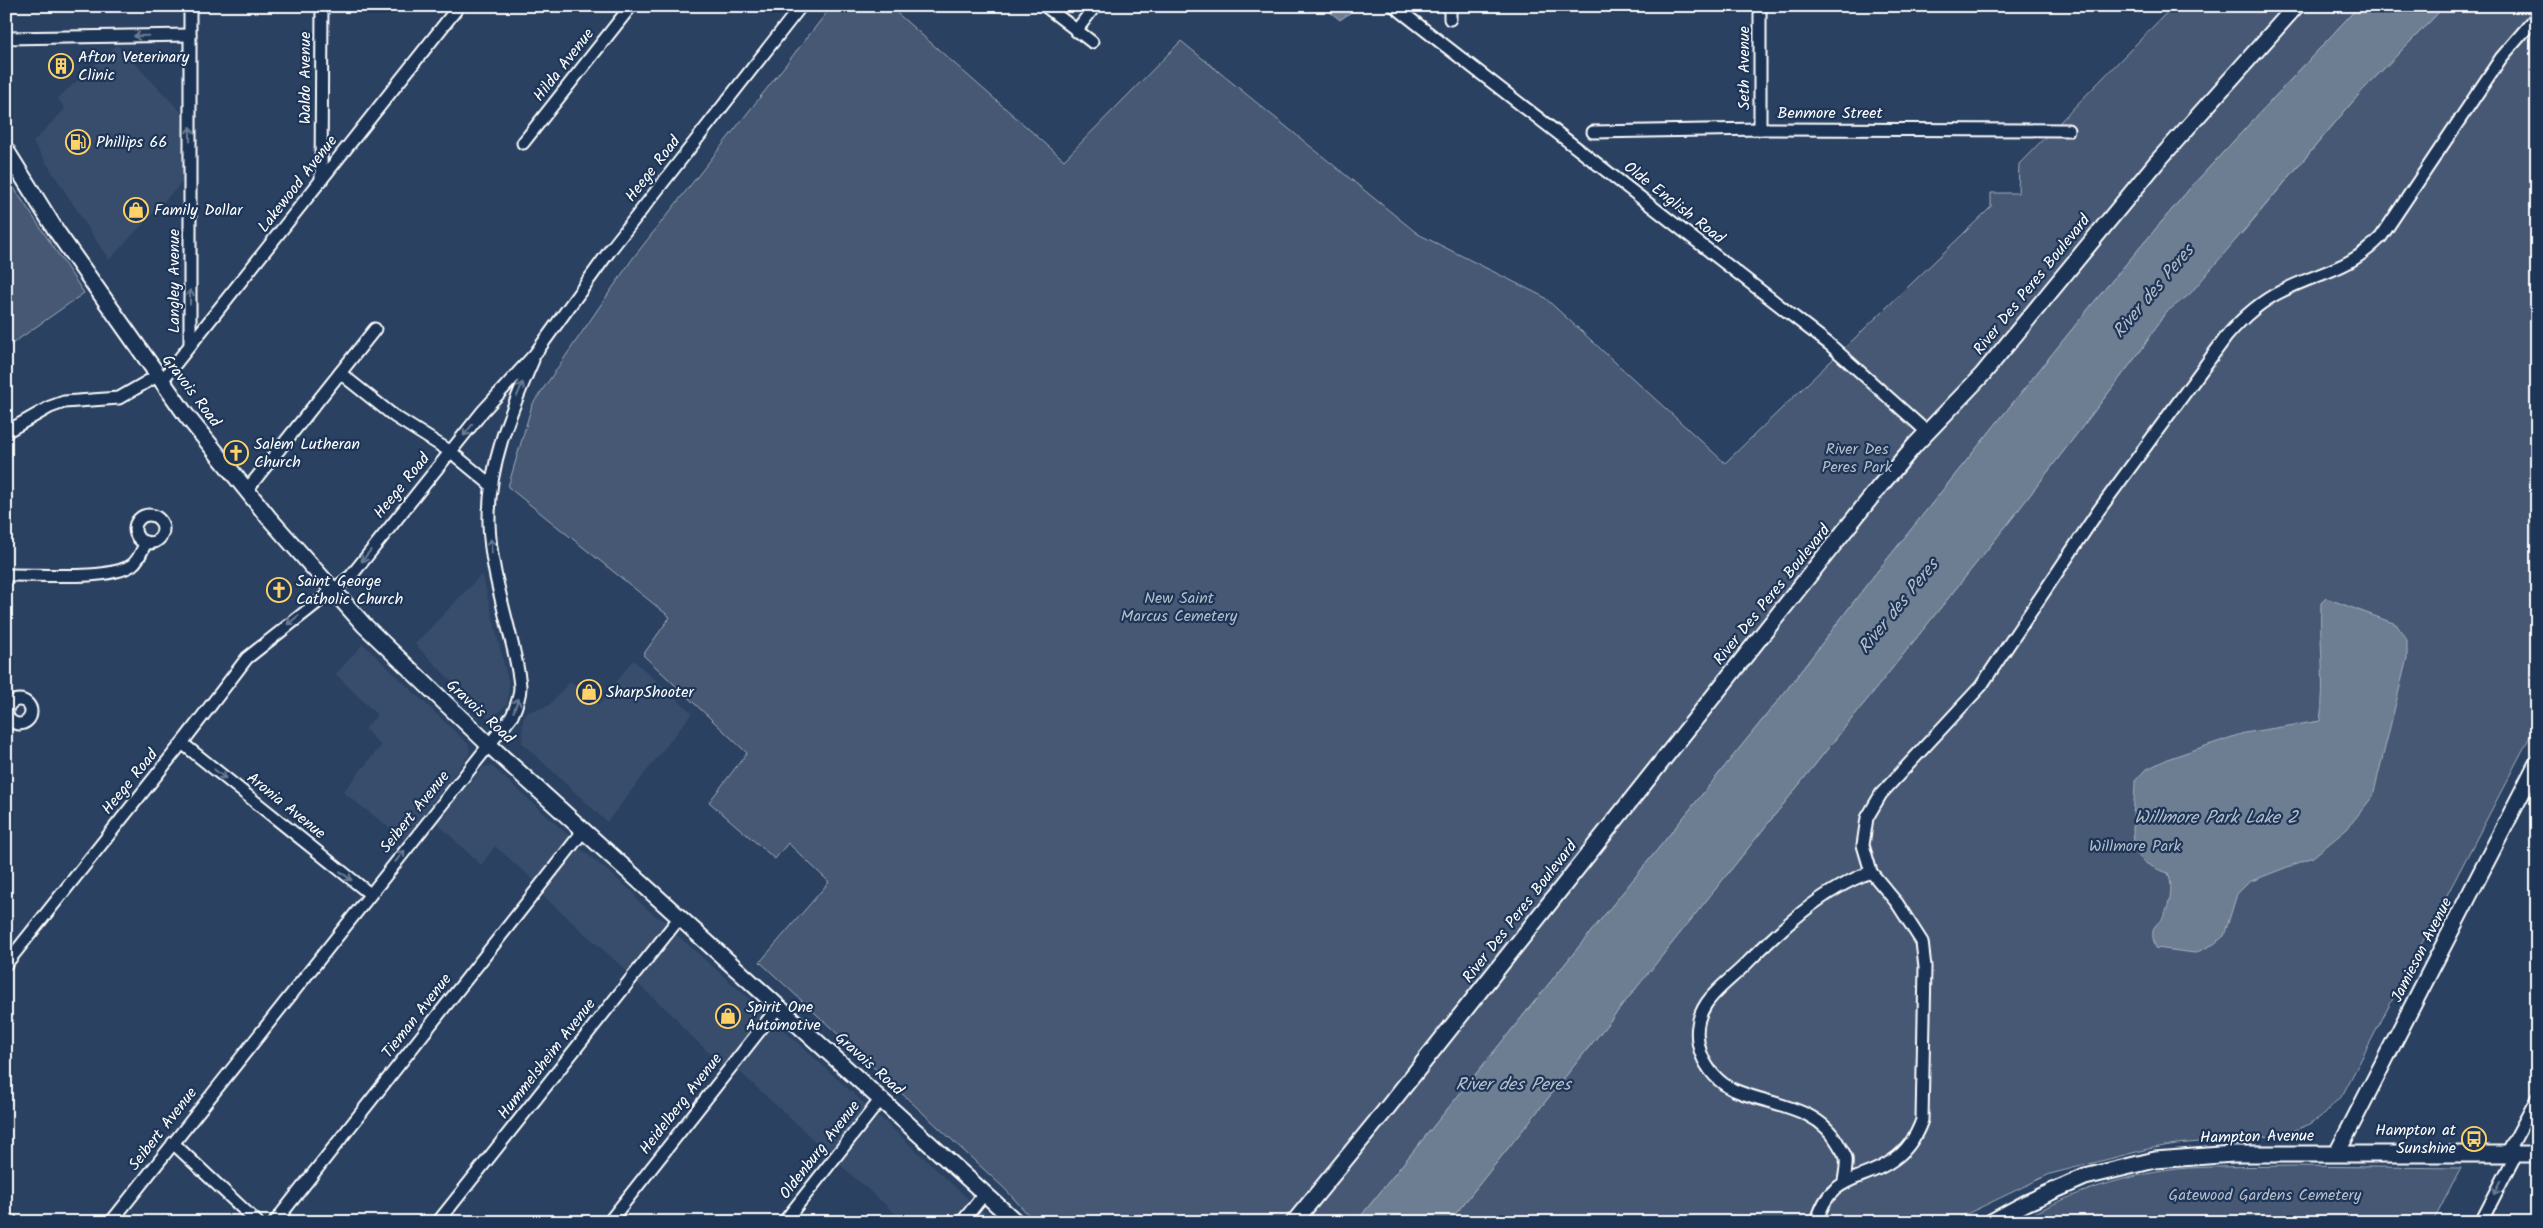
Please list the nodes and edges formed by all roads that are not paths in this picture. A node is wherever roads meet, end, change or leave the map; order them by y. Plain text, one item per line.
1 (190, 6) edge
2 (322, 6) edge
3 (631, 6) edge
4 (801, 6) edge
5 (1045, 6) edge
6 (1095, 6) edge
7 (1394, 6) edge
8 (1450, 6) edge
9 (1760, 6) edge
10 (2296, 6) edge
11 (458, 7) edge
12 (2537, 16) edge
13 (1450, 20) dead end
14 (1076, 31) junction
15 (190, 35) junction
16 (6, 38) edge
17 (1092, 42) dead end
18 (1760, 129) junction
19 (2068, 130) dead end
20 (1593, 132) dead end
21 (523, 143) dead end
22 (6, 150) edge
23 (321, 181) junction
24 (374, 329) dead end
25 (190, 346) junction
26 (535, 354) junction
27 (340, 373) junction
28 (159, 379) junction
29 (6, 432) edge
30 (1927, 432) junction
31 (451, 452) junction
32 (491, 485) junction
33 (246, 491) junction
34 (146, 542) dead end
35 (6, 575) edge
36 (332, 591) junction
37 (182, 743) junction
38 (489, 745) junction
39 (2537, 763) edge
40 (584, 830) junction
41 (1871, 872) junction
42 (370, 894) junction
43 (681, 916) junction
44 (6, 964) edge
45 (779, 1006) junction
46 (2537, 1098) edge
47 (881, 1099) junction
48 (173, 1143) junction
49 (2337, 1153) junction
50 (2512, 1154) junction
51 (2537, 1154) edge
52 (1844, 1181) junction
53 (985, 1193) junction
54 (6, 1217) edge
55 (12, 1222) edge
56 (111, 1222) edge
57 (257, 1222) edge
58 (275, 1222) edge
59 (438, 1222) edge
60 (609, 1222) edge
61 (784, 1222) edge
62 (962, 1222) edge
63 (1016, 1222) edge
64 (1294, 1222) edge
65 (1817, 1222) edge
66 (1992, 1222) edge
67 (2481, 1222) edge

1 - 15 street, Langley Avenue
2 - 23 street, Waldo Avenue
3 - 21 street, Hilda Avenue
4 - 26 street, Heege Road
5 - 14 street
6 - 14 street
7 - 30 street, Olde English Road
8 - 13 street
9 - 18 street, Seth Avenue
10 - 30 main road, River Des Peres Boulevard
11 - 23 street, Lakewood Avenue
12 - 41 street
14 - 17 street
15 -> 16 street
25 -> 15 street, Langley Avenue
18 - 19 street, Benmore Street
18 - 20 street, Benmore Street
22 - 28 main road, Gravois Road
23 - 25 street, Lakewood Avenue
24 - 27 street
25 - 28 street, Lakewood Avenue
26 -> 31 street, Heege Road
32 -> 26 street, Seibert Avenue
27 - 31 street
27 - 33 street
28 - 29 street, Lakewood Avenue
28 - 33 main road, Gravois Road
30 - 64 main road, River Des Peres Boulevard
31 - 32 street
31 -> 36 street, Heege Road
38 -> 32 street, Seibert Avenue
33 - 36 main road, Gravois Road
34 - 35 street
36 -> 37 street, Heege Road
36 - 38 main road, Gravois Road
37 -> 42 street, Aronia Avenue
37 - 44 street, Heege Road
38 - 40 main road, Gravois Road
42 -> 38 street, Seibert Avenue
39 - 49 main road, Jamieson Avenue
40 - 43 main road, Gravois Road
40 - 58 street, Tieman Avenue
41 - 52 street
41 - 52 street
42 - 48 street, Seibert Avenue
43 - 45 main road, Gravois Road
43 - 59 street, Hummelsheim Avenue
45 - 47 main road, Gravois Road
45 - 60 street, Heidelberg Avenue
46 - 50 street
47 - 53 main road, Gravois Road
47 - 61 street, Oldenburg Avenue
48 - 56 street, Seibert Avenue
48 - 57 street
49 - 50 main road, Hampton Avenue
49 - 66 main road, Hampton Avenue
50 - 51 main road, Hampton Avenue
50 -> 67 street
52 - 65 street
53 - 62 street
53 - 63 main road, Gravois Road
54 - 55 street

